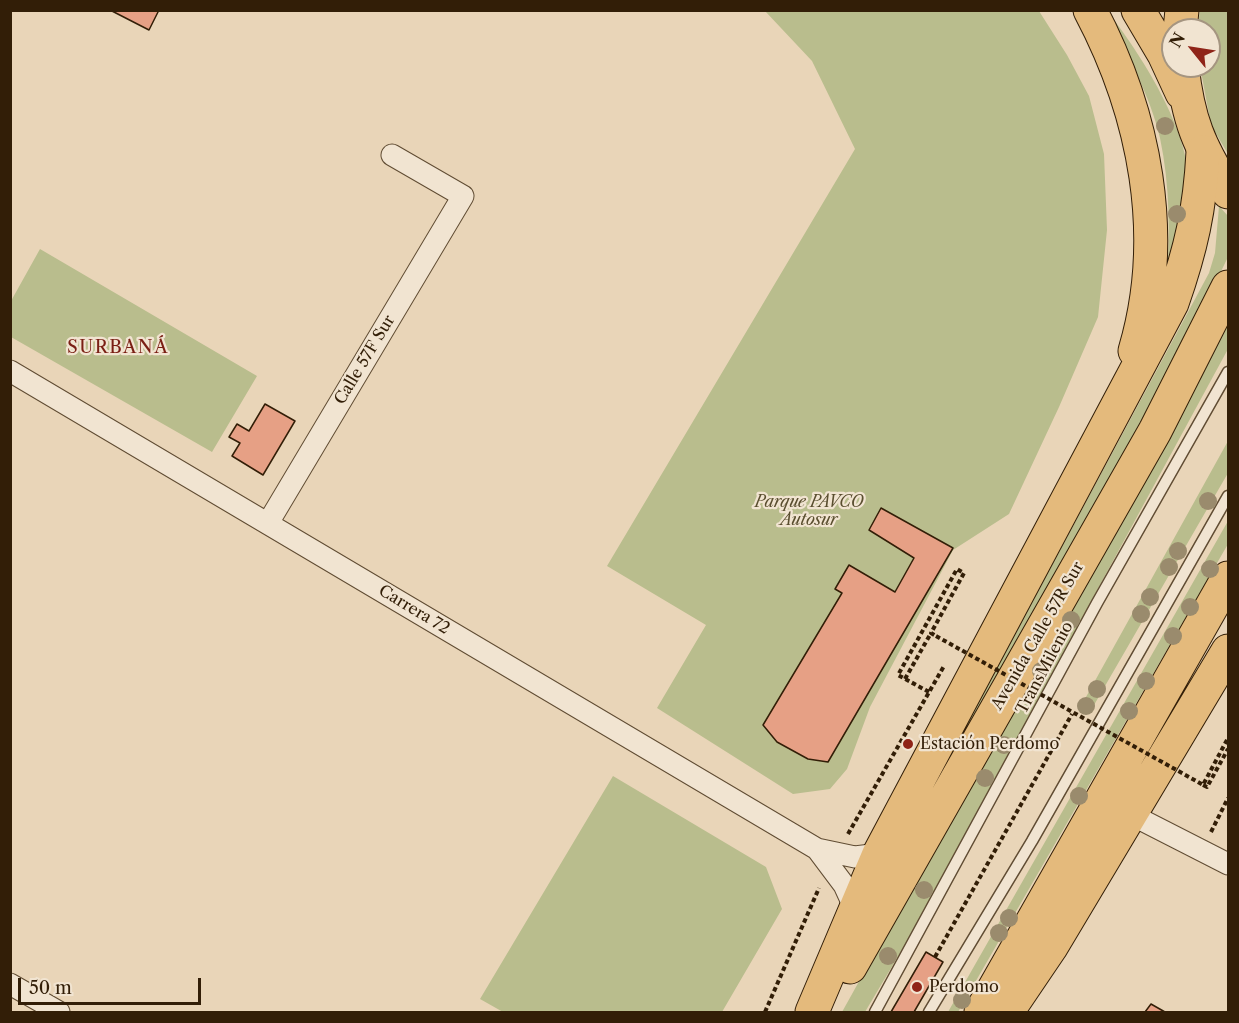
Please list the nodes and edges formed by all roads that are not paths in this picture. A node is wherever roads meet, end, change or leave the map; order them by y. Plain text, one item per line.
1 (1090, 10) edge
2 (1138, 10) edge
3 (1183, 78) edge
4 (1186, 103) junction
5 (1203, 152) junction
6 (392, 155) dead end
7 (1228, 192) edge
8 (1228, 287) edge
9 (10, 371) edge
10 (1228, 372) edge
11 (1121, 394) junction
12 (1228, 496) edge
13 (268, 524) junction
14 (1228, 578) edge
15 (1228, 651) edge
16 (1130, 814) junction
17 (817, 849) junction
18 (879, 854) junction
19 (1228, 864) edge
20 (855, 909) junction
21 (10, 984) edge
22 (59, 1012) edge
23 (813, 1012) edge
24 (824, 1012) edge
25 (875, 1012) edge
26 (929, 1012) edge
27 (981, 1012) edge
28 (1007, 1012) edge

1 - 11 main road
2 - 4 main road
3 - 4 main road
4 - 5 main road
5 - 7 main road
5 - 11 main road
6 - 13 street, Calle 57F Sur
8 - 24 main road, Avenida Calle 57R Sur
9 - 13 street, Carrera 72
10 - 25 lane, TransMilenio
11 - 18 main road
12 - 26 lane
13 - 17 street, Carrera 72
14 - 27 main road
15 - 16 main road
16 - 19 street
16 - 28 main road
17 - 18 street, Carrera 72
17 - 20 street, Carrera 72
18 - 20 main road
20 - 23 main road
21 - 22 street

